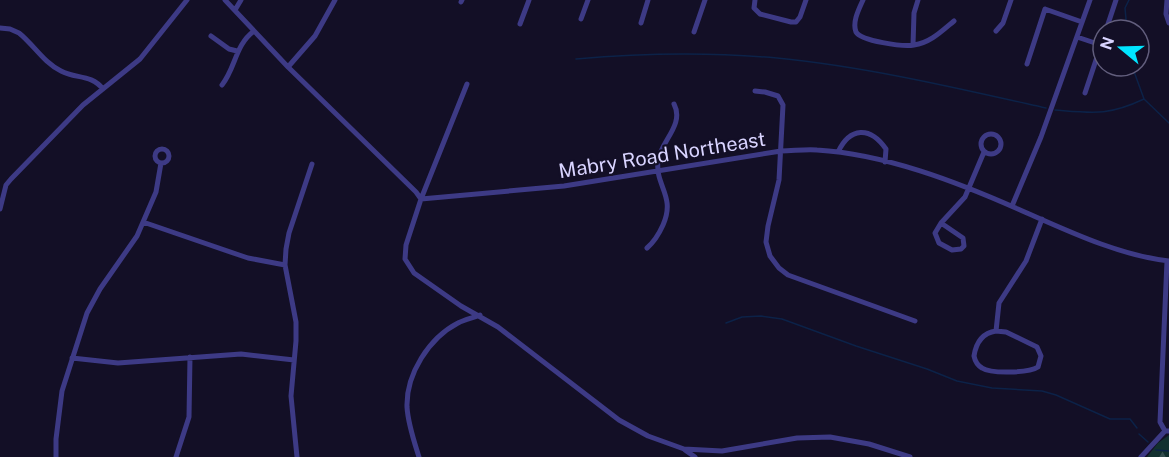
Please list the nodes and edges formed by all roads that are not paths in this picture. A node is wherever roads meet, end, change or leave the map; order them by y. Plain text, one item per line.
1 (187, 0) edge
2 (225, 0) edge
3 (241, 0) edge
4 (335, 0) edge
5 (529, 0) edge
6 (588, 0) edge
7 (648, 0) edge
8 (705, 0) edge
9 (755, 0) edge
10 (806, 0) edge
11 (862, 0) edge
12 (918, 0) edge
13 (1011, 0) edge
14 (1090, 0) edge
15 (1116, 0) edge
16 (1167, 0) edge
17 (235, 10) junction
18 (1110, 18) edge
19 (581, 19) dead end
20 (954, 21) dead end
21 (1083, 22) junction
22 (1169, 22) edge
23 (640, 23) dead end
24 (520, 24) dead end
25 (0, 28) edge
26 (254, 30) junction
27 (996, 31) dead end
28 (694, 32) dead end
29 (211, 36) dead end
30 (1077, 37) junction
31 (1091, 40) edge
32 (913, 45) junction
33 (237, 51) junction
34 (1027, 64) dead end
35 (288, 67) junction
36 (1091, 73) edge
37 (468, 84) dead end
38 (222, 85) dead end
39 (103, 89) junction
40 (755, 92) dead end
41 (1084, 93) dead end
42 (674, 104) dead end
43 (781, 151) junction
44 (838, 152) junction
45 (984, 152) dead end
46 (885, 162) junction
47 (161, 163) dead end
48 (312, 164) dead end
49 (658, 172) junction
50 (3, 184) edge
51 (970, 188) junction
52 (422, 197) junction
53 (1012, 206) junction
54 (0, 209) edge
55 (1042, 219) junction
56 (143, 222) junction
57 (941, 223) junction
58 (647, 248) dead end
59 (1168, 261) edge
60 (285, 265) junction
61 (480, 315) junction
62 (915, 321) dead end
63 (996, 331) junction
64 (190, 357) junction
65 (72, 358) junction
66 (294, 360) junction
67 (1167, 431) edge
68 (684, 449) junction
69 (731, 450) junction
70 (56, 457) edge
71 (176, 457) edge
72 (297, 457) edge
73 (419, 457) edge
74 (695, 457) edge
75 (723, 457) edge
76 (910, 457) edge
77 (1141, 457) edge

1 - 39 street
2 - 17 street
3 - 17 street
4 - 35 street
5 - 24 street
6 - 19 street
7 - 23 street
8 - 28 street
9 - 10 street
11 - 32 street
12 - 32 street
13 - 27 street
14 - 21 street
15 - 18 street
16 - 22 street
17 - 26 street
20 - 32 street
21 - 30 street
21 - 34 street
25 - 39 street
26 - 33 street
26 - 35 street
29 - 33 street
30 - 31 street
30 - 53 street
33 - 38 street
35 - 52 street
36 - 41 street
37 - 52 street
39 - 50 street
40 - 43 street
42 - 49 street
43 - 44 street, Mabry Road Northeast
43 - 49 street, Mabry Road Northeast
43 - 62 street
44 - 46 street, Mabry Road Northeast
44 - 46 street
45 - 51 street
46 - 51 street, Mabry Road Northeast
47 - 56 street
48 - 60 street
49 - 52 street, Mabry Road Northeast
49 - 58 street
50 - 54 street
51 - 53 street, Mabry Road Northeast
51 - 57 street
52 - 61 street
53 - 55 street, Mabry Road Northeast
55 - 59 street, Mabry Road Northeast
55 - 63 street
56 - 60 street
56 - 65 street
57 - 57 street
59 - 67 street
60 - 66 street
61 - 68 street
61 - 73 street
63 - 63 street
64 - 65 street
64 - 66 street
64 - 71 street
65 - 70 street
66 - 72 street
67 - 77 street
68 - 69 street
68 - 74 street
69 - 75 street
69 - 76 street

